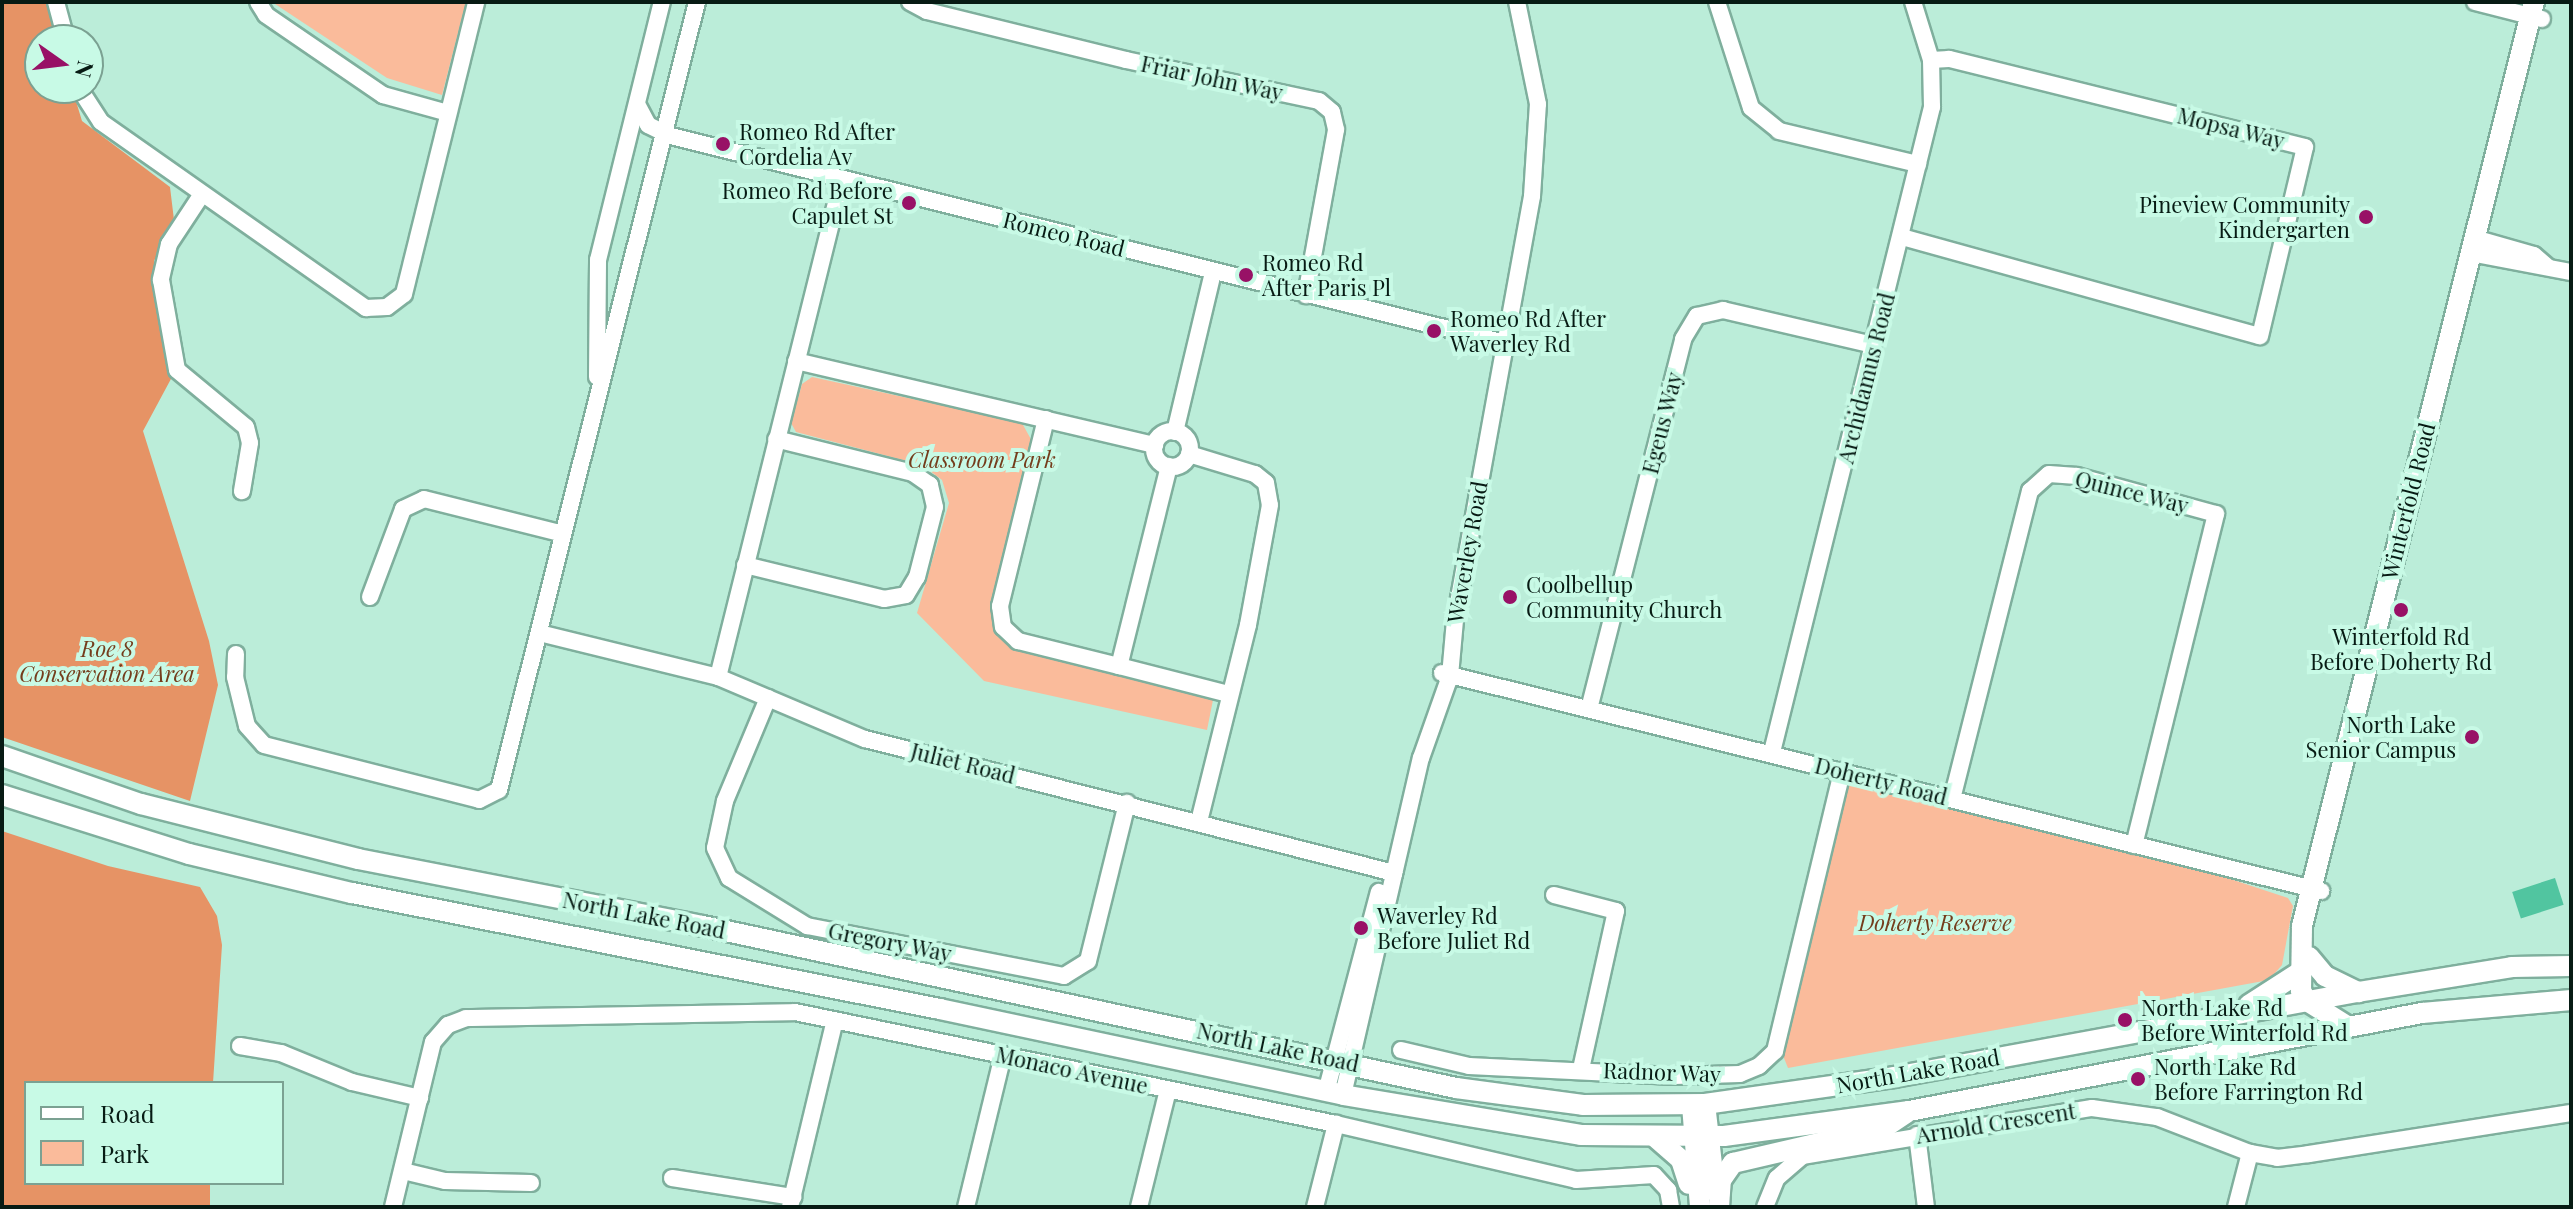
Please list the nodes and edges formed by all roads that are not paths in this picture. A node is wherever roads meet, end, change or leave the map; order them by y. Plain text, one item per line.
1 (56, 2) edge
2 (258, 2) edge
3 (476, 2) edge
4 (662, 2) edge
5 (697, 2) edge
6 (910, 2) edge
7 (1508, 2) edge
8 (1517, 2) edge
9 (1717, 2) edge
10 (1913, 2) edge
11 (2475, 2) edge
12 (2538, 10) edge
13 (62, 24) edge
14 (1931, 60) junction
15 (89, 104) edge
16 (637, 104) junction
17 (448, 113) junction
18 (664, 134) junction
19 (1918, 164) junction
20 (842, 179) junction
21 (202, 194) junction
22 (1902, 237) junction
23 (2478, 247) junction
24 (1213, 272) junction
25 (2571, 272) edge
26 (1306, 295) junction
27 (1501, 342) junction
28 (1873, 345) junction
29 (796, 361) junction
30 (597, 403) junction
31 (1046, 419) junction
32 (1175, 432) junction
33 (776, 439) junction
34 (1155, 445) junction
35 (1189, 454) junction
36 (1169, 466) junction
37 (242, 491) dead end
38 (563, 534) junction
39 (745, 565) junction
40 (370, 597) dead end
41 (539, 633) junction
42 (236, 654) dead end
43 (1119, 666) junction
44 (1445, 674) junction
45 (718, 677) junction
46 (1229, 694) junction
47 (768, 698) junction
48 (1589, 709) junction
49 (1772, 752) junction
50 (2, 756) edge
51 (1842, 771) junction
52 (2, 795) edge
53 (1952, 799) junction
54 (1127, 803) junction
55 (1199, 821) junction
56 (2134, 845) junction
57 (1389, 872) junction
58 (2316, 890) junction
59 (1554, 895) dead end
60 (2305, 964) junction
61 (2571, 966) edge
62 (2358, 992) junction
63 (2571, 1000) edge
64 (2307, 1001) junction
65 (2231, 1014) junction
66 (835, 1020) junction
67 (2347, 1026) junction
68 (2290, 1037) junction
69 (240, 1046) dead end
70 (1401, 1050) dead end
71 (1003, 1055) junction
72 (1342, 1061) junction
73 (1581, 1069) junction
74 (1168, 1090) junction
75 (1334, 1093) junction
76 (420, 1098) junction
77 (1698, 1104) junction
78 (1909, 1111) junction
79 (2571, 1113) edge
80 (1336, 1124) junction
81 (1917, 1135) junction
82 (1655, 1137) junction
83 (1700, 1137) junction
84 (2250, 1153) junction
85 (403, 1171) junction
86 (672, 1178) dead end
87 (531, 1183) dead end
88 (792, 1202) edge
89 (393, 1207) edge
90 (966, 1207) edge
91 (1139, 1207) edge
92 (1315, 1207) edge
93 (1671, 1207) edge
94 (1693, 1207) edge
95 (1700, 1207) edge
96 (1718, 1207) edge
97 (1765, 1207) edge
98 (1926, 1207) edge
99 (2236, 1207) edge

1 - 13 street
2 - 17 street
3 - 17 street
4 - 16 street
5 - 18 street
6 - 26 street, Friar John Way
7 - 27 street, Waverley Road
8 - 27 street, Waverley Road
9 - 19 street
10 - 14 street, Archidamus Road
11 - 12 street
12 - 23 main road, Winterfold Road
14 - 19 street, Archidamus Road
14 - 22 street, Mopsa Way
15 - 21 street
16 - 18 street
16 - 30 street
17 - 21 street
18 - 20 street, Romeo Road
18 - 30 street
19 - 22 street, Archidamus Road
20 - 24 street, Romeo Road
20 - 29 street
21 - 37 street
22 - 28 street, Archidamus Road
23 - 25 street
23 - 58 main road, Winterfold Road
24 - 26 street, Romeo Road
24 - 32 street
26 - 27 street, Romeo Road
27 - 44 street, Waverley Road
28 - 48 street, Egeus Way
28 - 49 street, Archidamus Road
29 - 31 street
29 - 33 street
30 - 38 street
31 - 34 street
31 - 43 street
32 - 34 street
32 - 35 street
33 - 39 street
33 - 39 street
34 - 36 street
35 - 36 street
35 - 46 street
36 - 43 street
38 - 40 street
38 - 41 street
39 - 45 street
41 - 42 street
41 - 45 street, Juliet Road
43 - 46 street
44 - 48 street, Doherty Road
44 - 57 street, Waverley Road
45 - 47 street, Juliet Road
46 - 55 street
47 - 54 street, Juliet Road
47 - 54 street, Gregory Way
48 - 49 street, Doherty Road
49 - 51 street, Doherty Road
50 - 72 main road, North Lake Road
51 - 53 street, Doherty Road
51 - 73 street, Radnor Way
52 - 75 main road, North Lake Road
53 - 56 street, Doherty Road
53 - 56 street, Quince Way
54 - 55 street, Juliet Road
55 - 57 street, Juliet Road
56 - 58 street, Doherty Road
57 - 72 street, Waverley Road
58 - 60 main road, Winterfold Road
59 - 73 street
60 - 62 main road
60 - 64 main road, Winterfold Road
60 - 65 main road
61 - 62 main road, North Lake Road
62 - 64 main road, North Lake Road
63 - 67 main road, North Lake Road
64 - 65 main road, North Lake Road
64 - 67 main road
64 - 68 main road
65 - 77 main road, North Lake Road
66 - 71 street, Monaco Avenue
66 - 76 street, Monaco Avenue
66 - 88 street
67 - 68 main road, North Lake Road
68 - 78 main road, North Lake Road
69 - 76 street
70 - 73 street, Radnor Way
71 - 74 street, Monaco Avenue
71 - 90 street
72 - 75 street, Waverley Road
72 - 77 main road, North Lake Road
74 - 80 street, Monaco Avenue
74 - 91 street
75 - 82 main road, North Lake Road
76 - 85 street
77 - 83 main road
78 - 83 main road, North Lake Road
78 - 96 main road
79 - 84 street, Arnold Crescent
80 - 92 street
80 - 93 street, Monaco Avenue
81 - 84 street, Arnold Crescent
81 - 97 street, Arnold Crescent
81 - 98 street
82 - 83 main road, North Lake Road
82 - 94 main road
83 - 95 main road
83 - 96 main road
84 - 99 street
85 - 87 street
85 - 89 street
86 - 88 street

